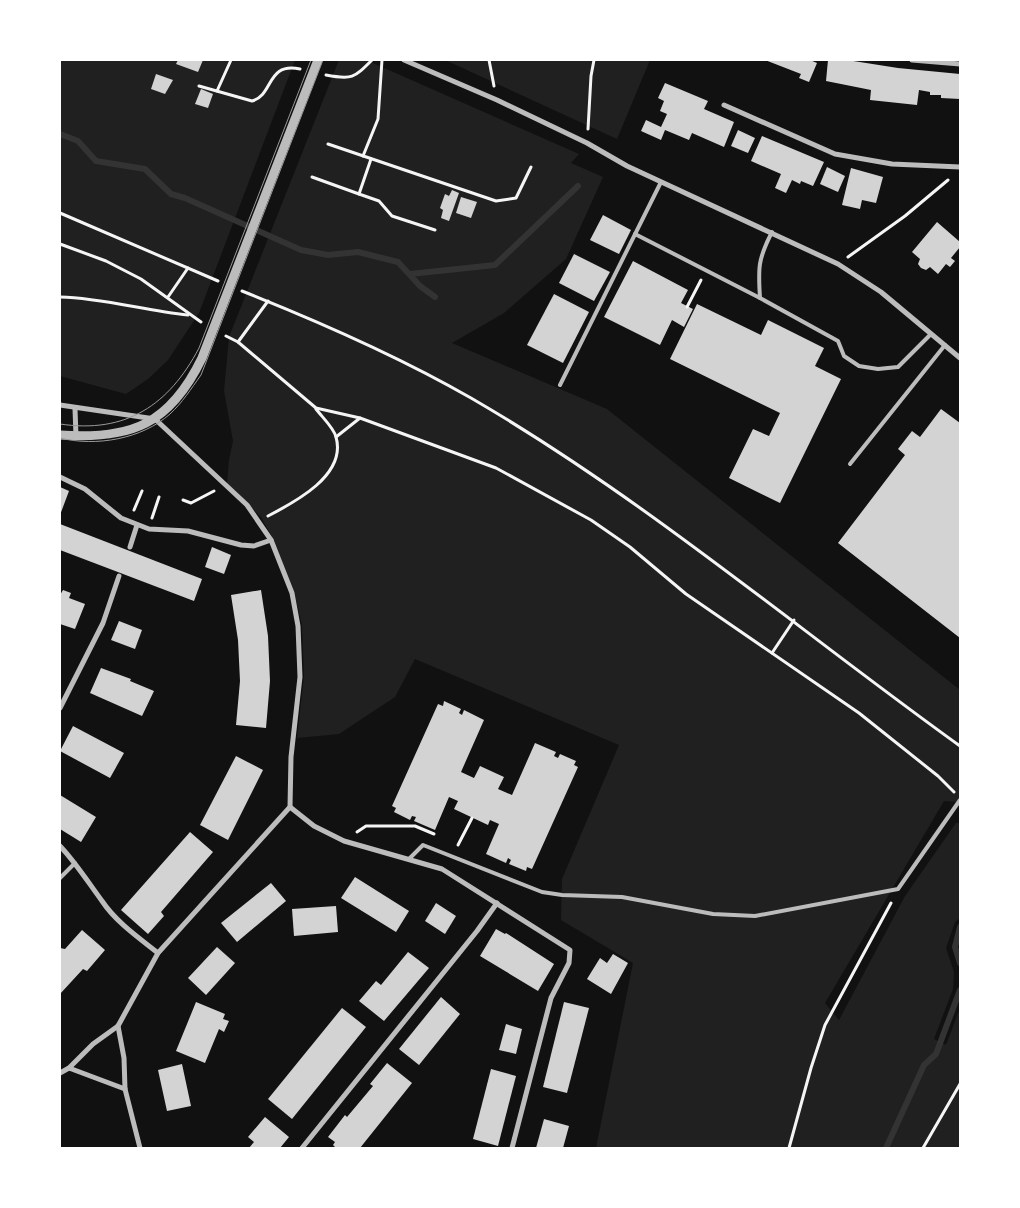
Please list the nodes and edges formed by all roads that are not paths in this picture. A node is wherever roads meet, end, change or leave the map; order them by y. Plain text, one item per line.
1 (318, 60) edge
2 (404, 60) edge
3 (912, 60) edge
4 (960, 64) edge
5 (724, 105) dead end
6 (960, 168) edge
7 (661, 182) junction
8 (772, 231) junction
9 (635, 234) junction
10 (760, 298) junction
11 (931, 334) junction
12 (945, 345) junction
13 (960, 358) edge
14 (560, 385) dead end
15 (60, 405) edge
16 (75, 409) junction
17 (154, 419) junction
18 (60, 435) edge
19 (76, 436) junction
20 (850, 464) dead end
21 (60, 477) edge
22 (137, 525) junction
23 (271, 540) junction
24 (130, 547) dead end
25 (119, 576) dead end
26 (60, 708) edge
27 (960, 799) edge
28 (290, 807) junction
29 (60, 846) edge
30 (409, 859) junction
31 (75, 862) junction
32 (60, 878) edge
33 (496, 903) junction
34 (158, 953) junction
35 (118, 1026) junction
36 (69, 1068) junction
37 (60, 1073) edge
38 (125, 1089) junction
39 (140, 1148) edge
40 (302, 1148) edge
41 (512, 1148) edge

1 - 17 street
2 - 7 street
3 - 4 street
5 - 6 street
7 - 8 street
7 - 9 lane
8 - 10 lane
8 - 11 street
9 - 10 lane
9 - 14 lane
10 - 11 lane
11 - 12 street
12 - 13 street
12 - 20 lane
15 - 16 street
16 - 17 street
16 - 19 street
17 - 19 street
17 - 23 street
18 - 19 street
21 - 22 street
22 - 23 street
22 - 24 street
23 - 28 street
25 - 26 street
27 - 30 lane
28 - 30 street
28 - 34 street
29 - 31 street
30 - 33 street
31 - 32 lane
31 - 34 street
33 - 40 street
33 - 41 street
34 - 35 street
35 - 36 street
35 - 38 street
36 - 37 street
36 - 38 street
38 - 39 street

